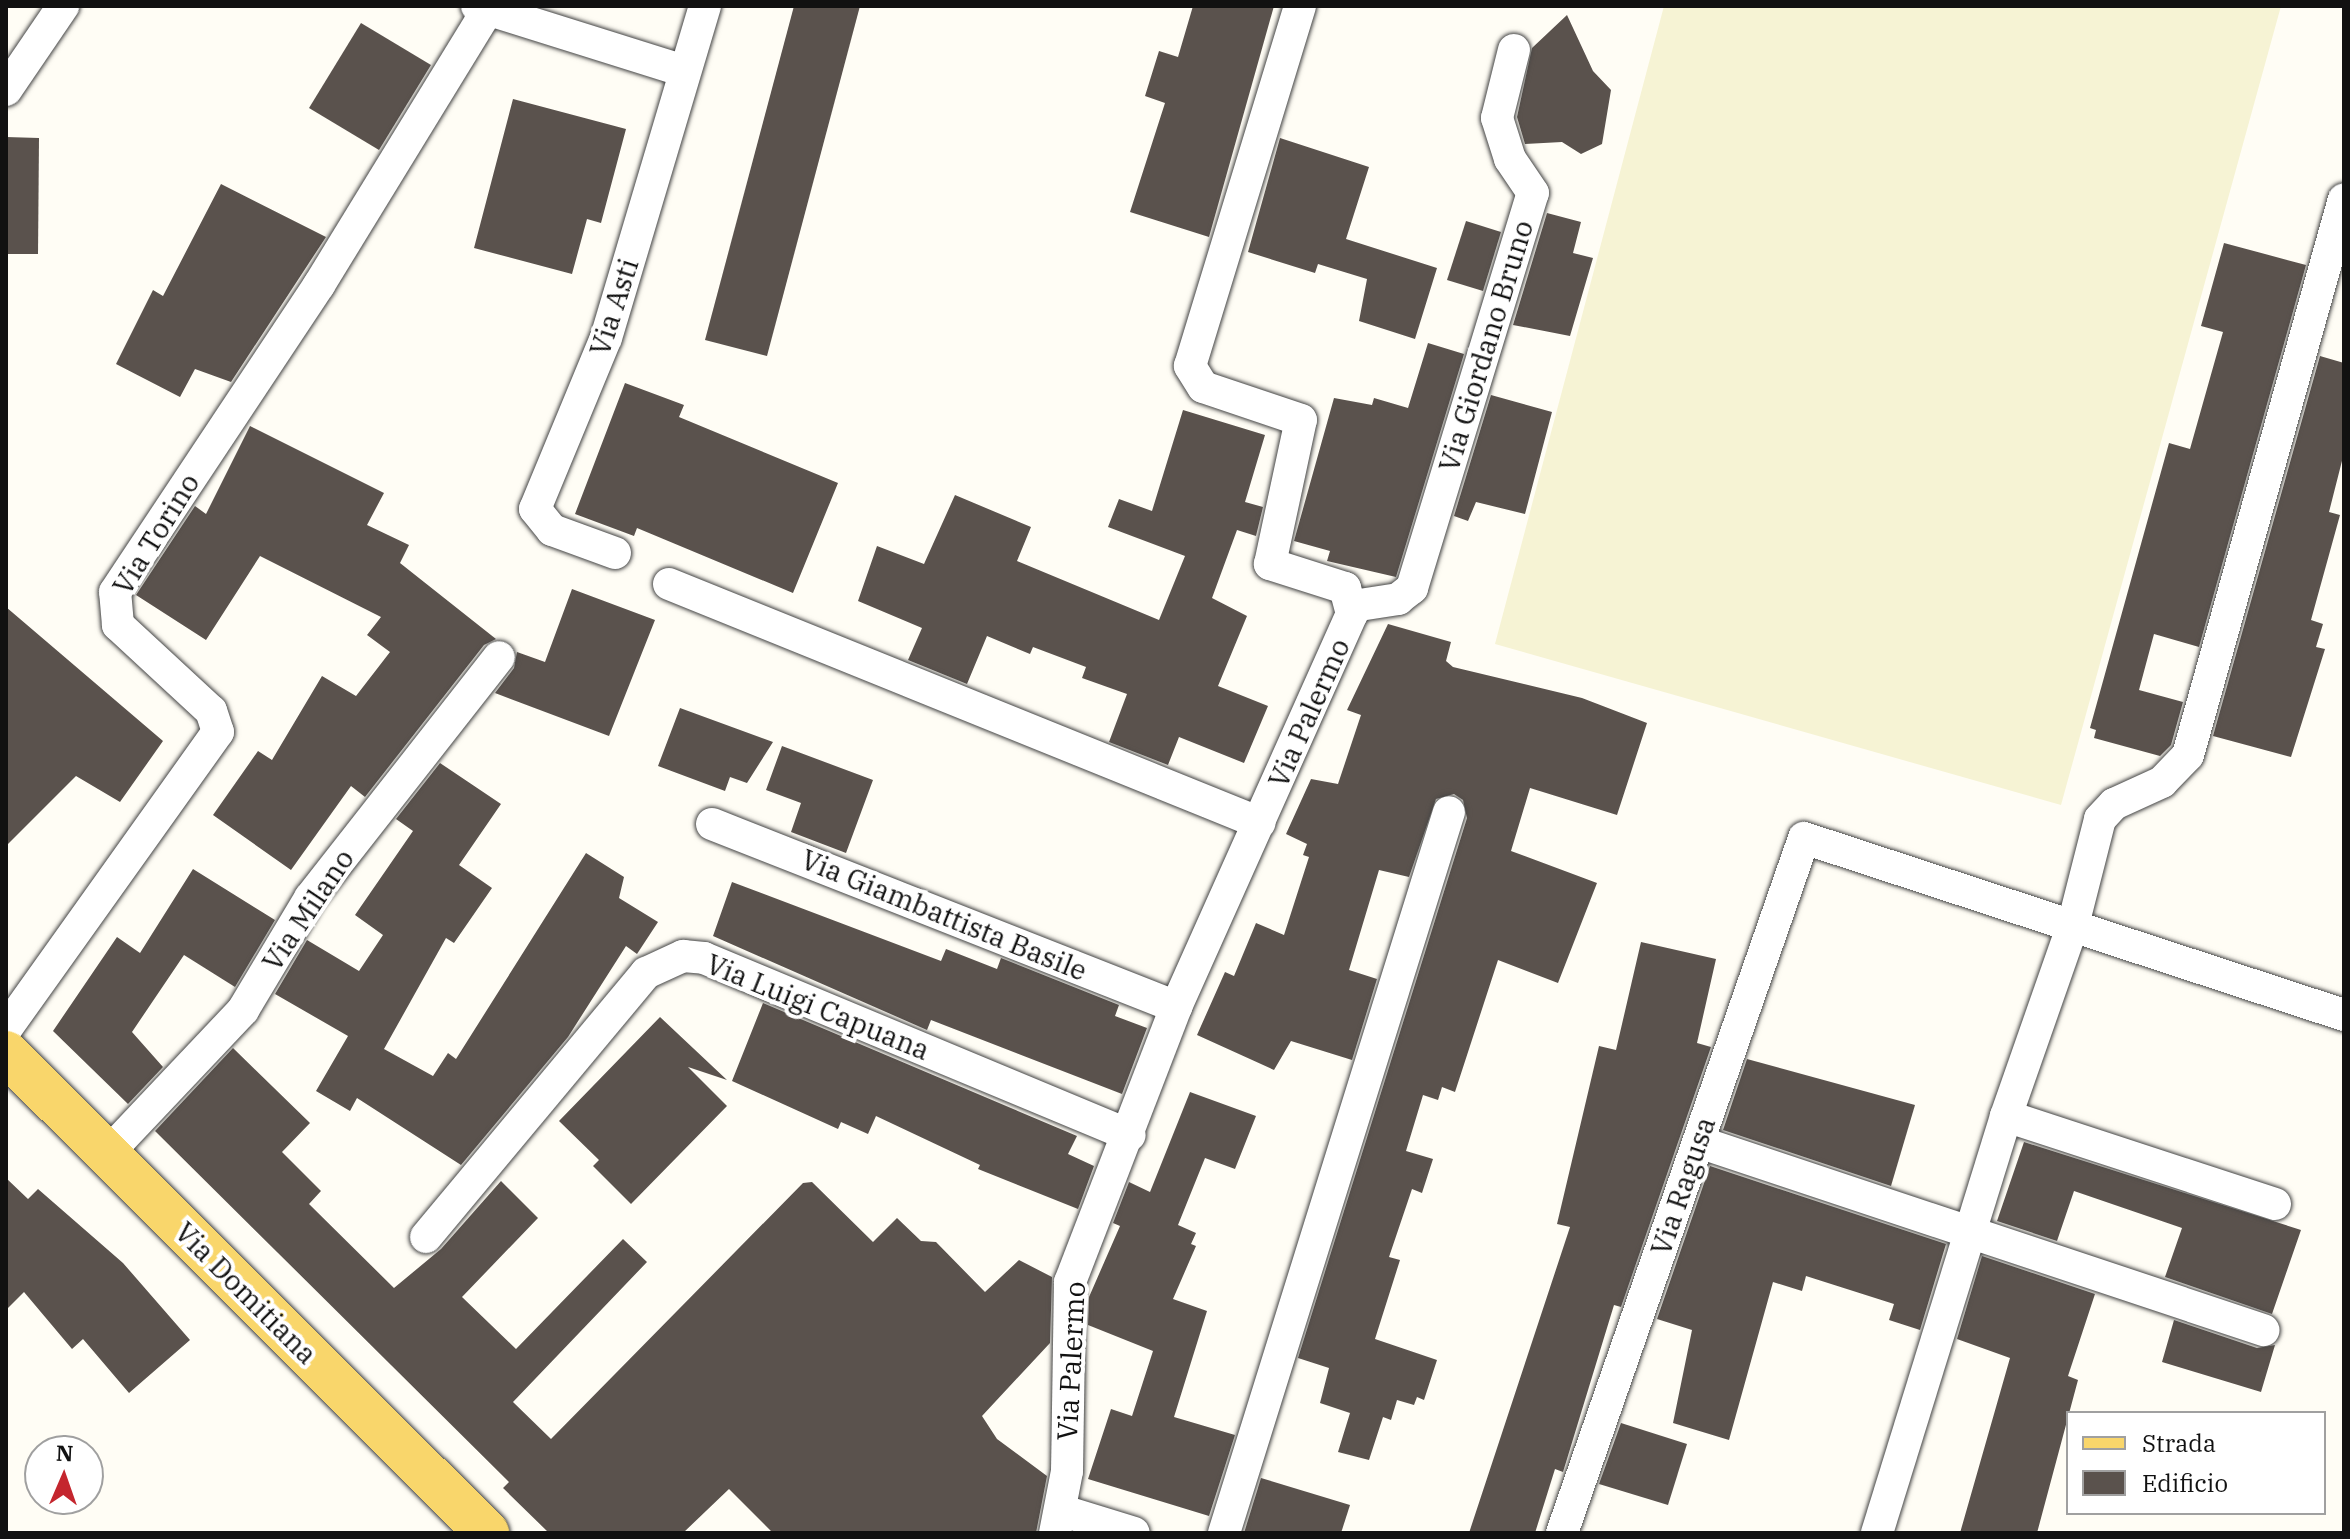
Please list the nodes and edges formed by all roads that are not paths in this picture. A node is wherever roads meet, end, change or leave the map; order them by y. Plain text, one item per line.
1 (63, 6) edge
2 (705, 6) edge
3 (1300, 6) edge
4 (482, 8) edge
5 (1514, 50) dead end
6 (684, 71) junction
7 (6, 90) edge
8 (2344, 199) edge
9 (615, 553) dead end
10 (669, 584) dead end
11 (1353, 606) junction
12 (499, 657) dead end
13 (1449, 812) dead end
14 (1260, 823) junction
15 (712, 824) dead end
16 (2073, 925) junction
17 (1176, 1007) junction
18 (2344, 1015) edge
19 (6, 1029) edge
20 (6, 1053) edge
21 (2006, 1116) junction
22 (1130, 1135) junction
23 (1699, 1142) junction
24 (107, 1154) junction
25 (2275, 1204) dead end
26 (1972, 1233) junction
27 (426, 1237) dead end
28 (2263, 1330) dead end
29 (1059, 1522) edge
30 (487, 1533) edge
31 (1134, 1533) edge
32 (1224, 1533) edge
33 (1562, 1533) edge
34 (1877, 1533) edge

1 - 7 street
2 - 6 street, Via Asti
3 - 11 street, Via Palermo
4 - 6 street
4 - 19 street, Via Torino
5 - 11 street, Via Giordano Bruno
6 - 9 street, Via Asti
8 - 16 street
10 - 14 street
11 - 14 street, Via Palermo
12 - 24 street, Via Milano
13 - 32 street
14 - 17 street, Via Palermo
15 - 17 street, Via Giambattista Basile
16 - 18 street
16 - 21 street
16 - 23 street, Via Ragusa
17 - 22 street, Via Palermo
20 - 24 main road, Via Domitiana
21 - 25 street
21 - 26 street
22 - 27 street, Via Luigi Capuana
22 - 29 street, Via Palermo
23 - 26 street
23 - 33 street, Via Ragusa
24 - 30 main road, Via Domitiana
26 - 28 street
26 - 34 street
29 - 31 street

